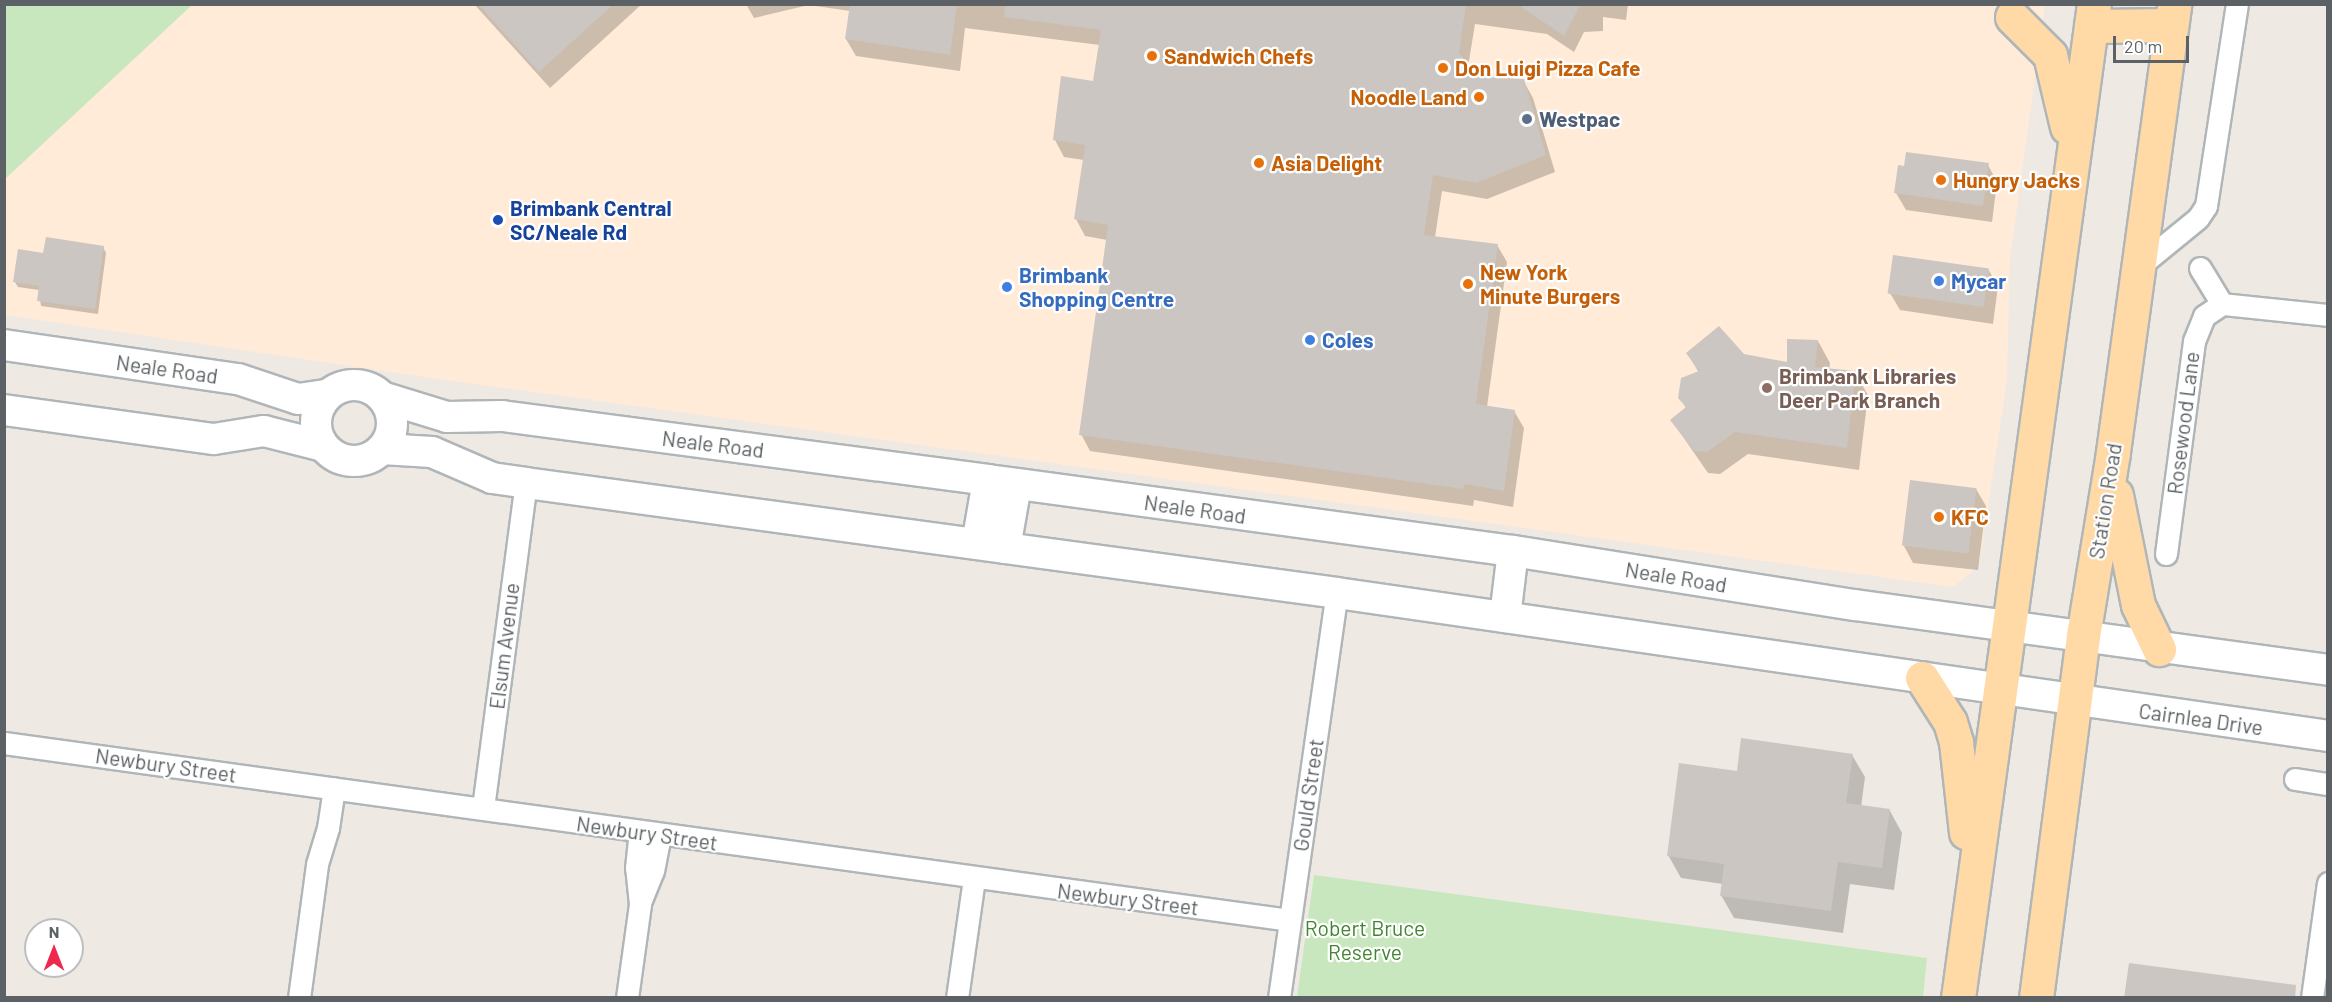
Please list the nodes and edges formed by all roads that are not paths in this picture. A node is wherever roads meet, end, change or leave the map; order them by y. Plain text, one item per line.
1 (2237, 4) edge
2 (2095, 12) edge
3 (2173, 15) edge
4 (2012, 17) dead end
5 (2073, 155) junction
6 (2138, 267) junction
7 (2200, 268) dead end
8 (2222, 304) junction
9 (2328, 315) edge
10 (4, 345) edge
11 (4, 393) edge
12 (327, 395) junction
13 (382, 397) junction
14 (4, 410) edge
15 (150, 431) junction
16 (323, 446) junction
17 (382, 449) junction
18 (2113, 452) junction
19 (1002, 482) junction
20 (526, 483) junction
21 (991, 546) junction
22 (1513, 551) junction
23 (2166, 554) dead end
24 (1337, 593) junction
25 (1504, 617) junction
26 (2009, 626) junction
27 (2083, 636) junction
28 (2159, 649) junction
29 (2328, 670) edge
30 (1922, 678) junction
31 (2001, 690) junction
32 (2075, 701) junction
33 (2328, 736) edge
34 (4, 743) edge
35 (2295, 779) dead end
36 (2328, 783) edge
37 (327, 787) junction
38 (483, 808) junction
39 (650, 834) junction
40 (974, 878) junction
41 (2328, 883) edge
42 (1971, 897) junction
43 (1289, 920) junction
44 (2039, 994) edge
45 (299, 998) edge
46 (627, 998) edge
47 (957, 998) edge
48 (1279, 998) edge
49 (1958, 998) edge
50 (2312, 998) edge

1 - 6 street
2 - 3 main road
2 - 5 main road
3 - 6 main road, Station Road
4 - 5 main road
5 - 26 main road
6 - 18 main road, Station Road
7 - 8 street
8 - 9 street
8 - 23 street, Rosewood Lane
10 - 12 street, Neale Road
11 - 15 street
12 - 13 street
12 - 16 street
13 - 17 street
13 - 19 street, Neale Road
14 - 15 street
15 - 16 street
16 - 17 street
17 - 20 street
18 - 27 main road, Station Road
18 - 28 main road
19 - 21 street
19 - 22 street, Neale Road
20 - 21 street
20 - 38 street, Elsum Avenue
21 - 24 street
22 - 25 street
22 - 26 street, Neale Road
24 - 25 street
24 - 43 street, Gould Street
25 - 30 street
26 - 27 street, Neale Road
26 - 31 main road
27 - 28 street
27 - 32 main road, Station Road
28 - 29 street
30 - 31 street
30 - 42 main road
31 - 32 street, Cairnlea Drive
31 - 42 main road
32 - 33 street, Cairnlea Drive
32 - 44 main road, Station Road
34 - 37 street, Newbury Street
35 - 36 street
37 - 38 street, Newbury Street
37 - 45 street
38 - 39 street, Newbury Street
39 - 40 street, Newbury Street
39 - 46 street
40 - 43 street, Newbury Street
40 - 47 street
41 - 50 street
42 - 49 main road
43 - 48 street, Gould Street

